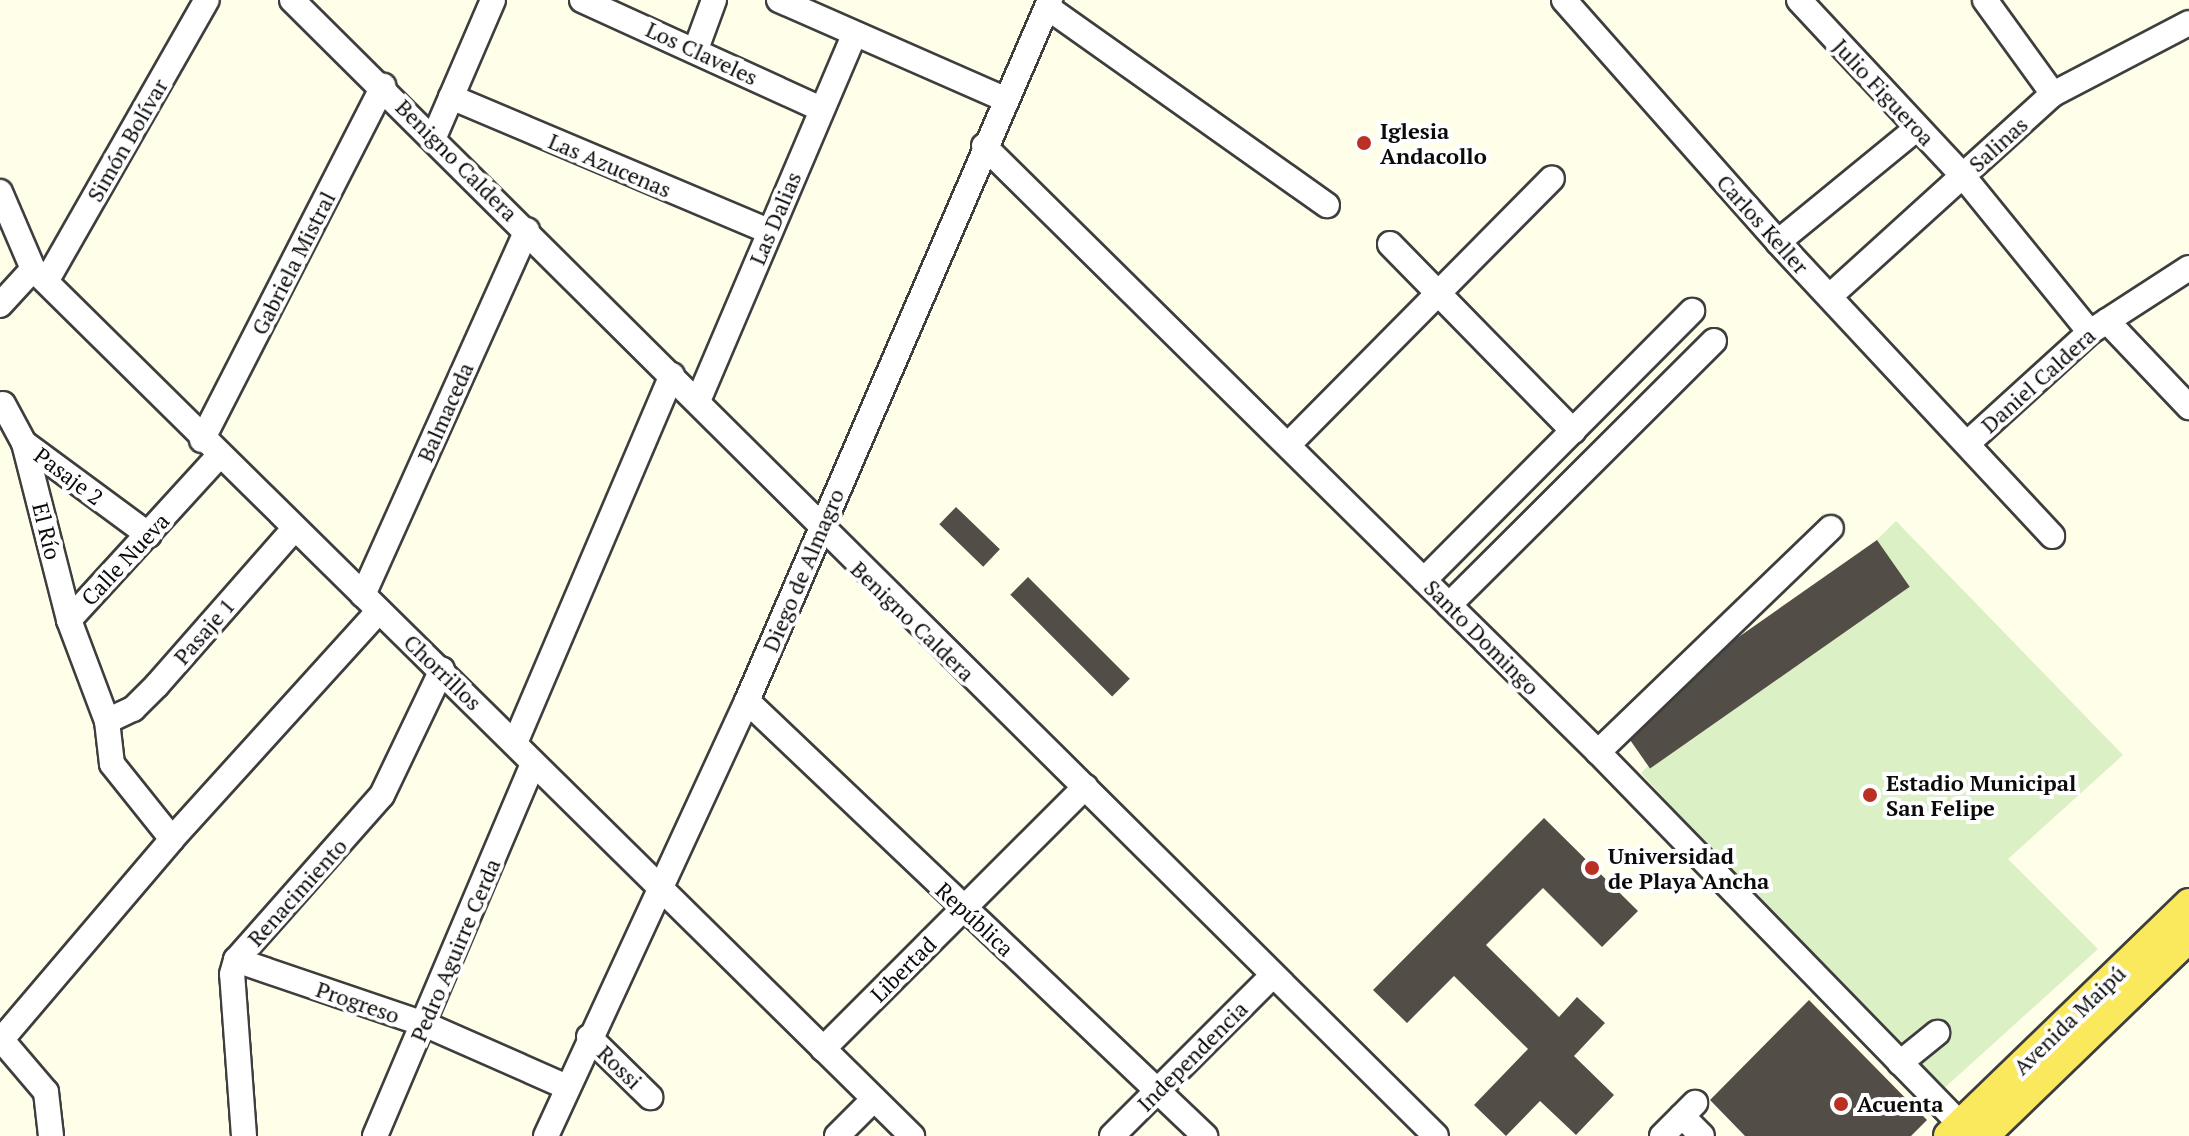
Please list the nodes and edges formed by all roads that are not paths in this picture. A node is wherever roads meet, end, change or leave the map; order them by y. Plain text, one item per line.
1 (207, 0) edge
2 (292, 0) edge
3 (493, 0) edge
4 (582, 0) edge
5 (714, 0) edge
6 (779, 0) edge
7 (1564, 0) edge
8 (1799, 0) edge
9 (1985, 0) edge
10 (1049, 3) edge
11 (2189, 23) edge
12 (854, 35) junction
13 (696, 49) junction
14 (383, 86) junction
15 (2053, 94) junction
16 (451, 97) junction
17 (1004, 99) junction
18 (821, 109) junction
19 (1916, 129) junction
20 (434, 137) junction
21 (984, 146) junction
22 (1963, 176) junction
23 (1552, 178) dead end
24 (0, 192) edge
25 (1327, 205) dead end
26 (527, 230) junction
27 (770, 232) junction
28 (1778, 242) junction
29 (1390, 244) dead end
30 (2189, 268) edge
31 (40, 274) junction
32 (1440, 294) junction
33 (1830, 296) junction
34 (0, 305) edge
35 (1692, 311) dead end
36 (2098, 326) junction
37 (1714, 341) dead end
38 (672, 375) junction
39 (698, 401) junction
40 (3, 404) dead end
41 (2189, 407) edge
42 (1573, 431) junction
43 (1969, 442) junction
44 (24, 443) junction
45 (1288, 445) junction
46 (210, 448) junction
47 (1831, 528) dead end
48 (293, 530) junction
49 (821, 530) junction
50 (149, 535) junction
51 (2052, 536) dead end
52 (1424, 580) junction
53 (371, 603) junction
54 (1449, 605) junction
55 (69, 620) junction
56 (442, 670) junction
57 (747, 701) junction
58 (107, 721) junction
59 (515, 743) junction
60 (1598, 752) junction
61 (533, 764) junction
62 (1085, 787) junction
63 (172, 839) junction
64 (656, 887) junction
65 (2189, 904) edge
66 (963, 909) junction
67 (2189, 937) edge
68 (236, 960) junction
69 (1272, 976) junction
70 (424, 1024) junction
71 (1937, 1033) dead end
72 (589, 1037) junction
73 (1, 1038) edge
74 (823, 1049) junction
75 (1900, 1063) junction
76 (567, 1087) junction
77 (1158, 1090) junction
78 (650, 1097) dead end
79 (874, 1099) junction
80 (1966, 1133) edge
81 (51, 1136) edge
82 (244, 1136) edge
83 (375, 1136) edge
84 (546, 1136) edge
85 (837, 1136) edge
86 (912, 1136) edge
87 (1112, 1136) edge
88 (1205, 1136) edge
89 (1436, 1136) edge
90 (1662, 1136) edge
91 (1702, 1136) edge

1 - 31 street, Simón Bolívar
2 - 14 street, Benigno Caldera
3 - 16 street
4 - 13 street, Los Claveles
5 - 13 street
6 - 12 street
7 - 28 street, Carlos Keller
8 - 19 street, Julio Figueroa
9 - 15 street
10 - 17 street, Diego de Almagro
10 - 25 street
11 - 15 street, Salinas
12 - 17 street
12 - 18 street, Las Dalias
13 - 18 street, Los Claveles
14 - 20 street, Benigno Caldera
14 - 46 street, Gabriela Mistral
15 - 22 street, Salinas
16 - 20 street
16 - 27 street, Las Azucenas
17 - 21 street, Diego de Almagro
18 - 27 street, Las Dalias
19 - 22 street, Julio Figueroa
19 - 28 street
20 - 26 street, Benigno Caldera
21 - 45 street, Santo Domingo
21 - 49 street, Diego de Almagro
22 - 33 street, Salinas
22 - 36 street, Julio Figueroa
23 - 32 street
24 - 31 street, Chorrillos
26 - 38 street, Benigno Caldera
26 - 53 street, Balmaceda
27 - 39 street, Las Dalias
28 - 33 street, Carlos Keller
29 - 32 street
30 - 36 street, Daniel Caldera
31 - 34 street, Simón Bolívar
31 - 46 street, Chorrillos
32 - 42 street
32 - 45 street
33 - 43 street, Carlos Keller
35 - 42 street
36 - 41 street, Julio Figueroa
36 - 43 street, Daniel Caldera
37 - 54 street
38 - 39 street, Benigno Caldera
38 - 59 street
39 - 49 street, Benigno Caldera
40 - 44 street, Pasaje 2
42 - 52 street
43 - 51 street, Carlos Keller
44 - 50 street, Pasaje 2
44 - 55 street, El Río
45 - 52 street, Santo Domingo
46 - 48 street, Chorrillos
46 - 50 street, Calle Nueva
47 - 60 street
48 - 53 street, Chorrillos
48 - 58 street, Pasaje 1
49 - 57 street, Diego de Almagro
49 - 62 street, Benigno Caldera
50 - 55 street, Calle Nueva
52 - 54 street, Santo Domingo
53 - 56 street, Chorrillos
53 - 63 street
54 - 60 street, Santo Domingo
55 - 58 street, Calle Nueva
56 - 59 street, Chorrillos
56 - 68 street, Renacimiento
57 - 64 street, Diego de Almagro
57 - 66 street, República
58 - 63 street, Calle Nueva
59 - 61 street, Chorrillos
60 - 75 street, Santo Domingo
61 - 64 street, Chorrillos
61 - 70 street, Pedro Aguirre Cerda
62 - 66 street, Libertad
62 - 69 street, Benigno Caldera
63 - 73 street
64 - 72 street, Diego de Almagro
64 - 74 street, Chorrillos
65 - 80 main road, Avenida Maipú
66 - 74 street, Libertad
66 - 77 street, República
67 - 80 main road, Avenida Maipú
68 - 70 street, Progreso
68 - 82 street, Renacimiento
69 - 77 street, Independencia
69 - 89 street, Benigno Caldera
70 - 76 street, Progreso
70 - 83 street, Pedro Aguirre Cerda
71 - 75 street
72 - 76 street, Diego de Almagro
72 - 78 street, Rossi
73 - 81 street
74 - 79 street, Chorrillos
75 - 80 street, Santo Domingo
76 - 84 street, Diego de Almagro
77 - 87 street, Independencia
77 - 88 street, República
79 - 85 street
79 - 86 street, Chorrillos
90 - 91 street

